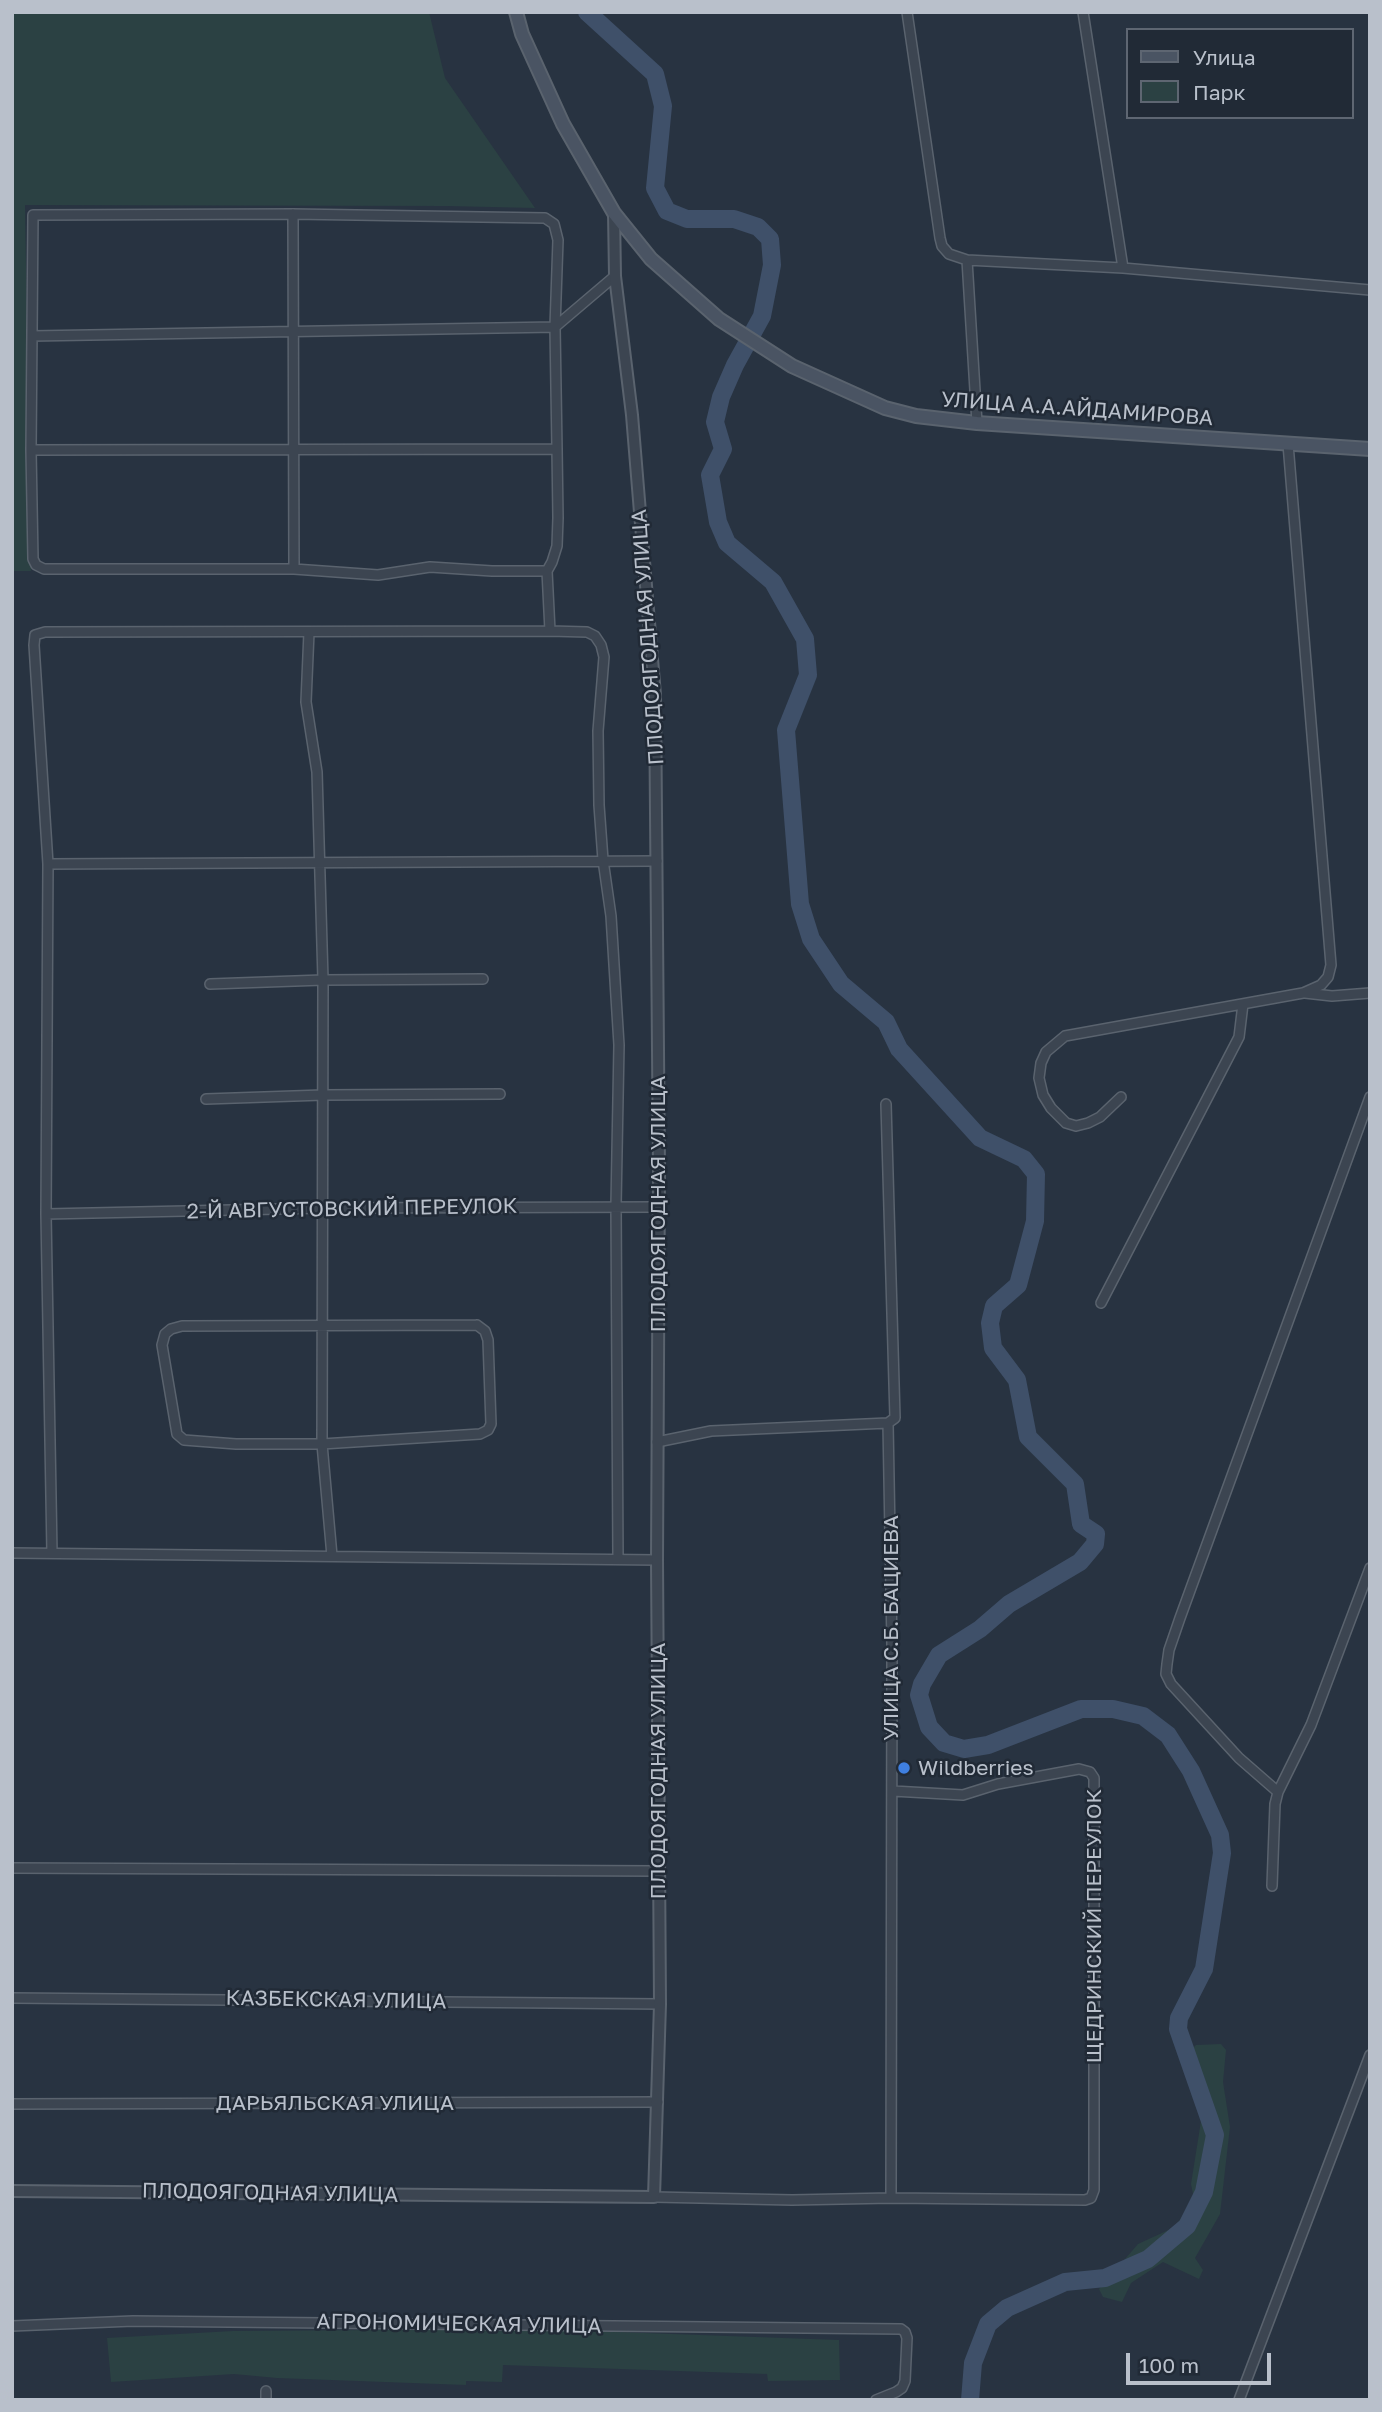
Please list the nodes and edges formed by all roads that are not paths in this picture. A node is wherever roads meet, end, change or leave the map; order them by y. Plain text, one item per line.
1 (516, 12) edge
2 (907, 12) edge
3 (1083, 12) edge
4 (614, 213) junction
5 (293, 214) junction
6 (967, 260) junction
7 (1123, 268) junction
8 (615, 276) junction
9 (1370, 290) edge
10 (555, 327) junction
11 (294, 331) junction
12 (32, 336) junction
13 (977, 424) junction
14 (1288, 444) junction
15 (557, 449) junction
16 (1370, 449) edge
17 (31, 450) junction
18 (294, 450) junction
19 (294, 569) junction
20 (547, 570) junction
21 (550, 631) junction
22 (309, 632) junction
23 (603, 860) junction
24 (657, 861) junction
25 (318, 862) junction
26 (48, 864) junction
27 (482, 979) dead end
28 (323, 980) junction
29 (210, 984) dead end
30 (1303, 993) junction
31 (1370, 993) edge
32 (1243, 1004) junction
33 (500, 1094) dead end
34 (323, 1096) junction
35 (1121, 1097) dead end
36 (1370, 1097) edge
37 (206, 1100) dead end
38 (886, 1104) dead end
39 (616, 1205) junction
40 (659, 1207) junction
41 (324, 1208) junction
42 (46, 1214) junction
43 (1101, 1303) dead end
44 (323, 1326) junction
45 (888, 1423) junction
46 (657, 1442) junction
47 (322, 1444) junction
48 (12, 1553) edge
49 (52, 1553) junction
50 (332, 1556) junction
51 (618, 1559) junction
52 (657, 1560) junction
53 (1370, 1568) edge
54 (893, 1791) junction
55 (1278, 1792) junction
56 (12, 1868) edge
57 (658, 1871) junction
58 (1272, 1885) dead end
59 (12, 1997) edge
60 (660, 2004) junction
61 (1370, 2054) edge
62 (658, 2102) junction
63 (12, 2104) edge
64 (12, 2191) edge
65 (654, 2197) junction
66 (891, 2198) junction
67 (1091, 2198) joint
68 (12, 2326) edge
69 (876, 2400) edge
70 (1240, 2400) edge

1 - 4 main road, УЛИЦА А.А.АЙДАМИРОВА
2 - 6 street
3 - 7 street
4 - 8 street, ПЛОДОЯГОДНАЯ УЛИЦА
4 - 13 main road, УЛИЦА А.А.АЙДАМИРОВА
5 - 10 street
5 - 11 street
5 - 12 street
6 - 7 street
6 - 13 street
7 - 9 street
8 - 10 street
8 - 24 street, ПЛОДОЯГОДНАЯ УЛИЦА
10 - 11 street
10 - 15 street
11 - 12 street
11 - 18 street
12 - 17 street
13 - 14 main road, УЛИЦА А.А.АЙДАМИРОВА
14 - 16 main road, УЛИЦА А.А.АЙДАМИРОВА
14 - 30 street
15 - 18 street
15 - 20 street
17 - 18 street
17 - 19 street
18 - 19 street
19 - 20 street
20 - 21 street
21 - 22 street
21 - 23 street
22 - 25 street
22 - 26 street
23 - 24 street
23 - 25 street
23 - 39 street
24 - 40 street, ПЛОДОЯГОДНАЯ УЛИЦА
25 - 26 street
25 - 28 street
26 - 42 street
27 - 28 street
28 - 29 street
28 - 34 street
30 - 31 street
30 - 32 street
32 - 35 street
32 - 43 street
33 - 34 street
34 - 37 street
34 - 41 street
36 - 55 street
38 - 45 street, УЛИЦА С.Б. БАЦИЕВА
39 - 40 street, 2-Й АВГУСТОВСКИЙ ПЕРЕУЛОК
39 - 41 street, 2-Й АВГУСТОВСКИЙ ПЕРЕУЛОК
39 - 51 street
40 - 46 street, ПЛОДОЯГОДНАЯ УЛИЦА
41 - 42 street, 2-Й АВГУСТОВСКИЙ ПЕРЕУЛОК
41 - 44 street
42 - 49 street
44 - 47 street
44 - 47 street
44 - 47 street
45 - 46 street
45 - 54 street, УЛИЦА С.Б. БАЦИЕВА
46 - 52 street, ПЛОДОЯГОДНАЯ УЛИЦА
47 - 50 street
48 - 49 street
49 - 50 street
50 - 51 street
51 - 52 street
52 - 57 street, ПЛОДОЯГОДНАЯ УЛИЦА
53 - 55 street
54 - 66 street, УЛИЦА С.Б. БАЦИЕВА
54 - 67 street, ЩЕДРИНСКИЙ ПЕРЕУЛОК
55 - 58 street
56 - 57 street
57 - 60 street, ПЛОДОЯГОДНАЯ УЛИЦА
59 - 60 street, КАЗБЕКСКАЯ УЛИЦА
60 - 62 street, ПЛОДОЯГОДНАЯ УЛИЦА
61 - 70 street
62 - 63 street, ДАРЬЯЛЬСКАЯ УЛИЦА
62 - 65 street, ПЛОДОЯГОДНАЯ УЛИЦА
64 - 65 street, ПЛОДОЯГОДНАЯ УЛИЦА
65 - 66 street, ПЛОДОЯГОДНАЯ УЛИЦА
66 - 67 street, ПЛОДОЯГОДНАЯ УЛИЦА
68 - 69 street, АГРОНОМИЧЕСКАЯ УЛИЦА

